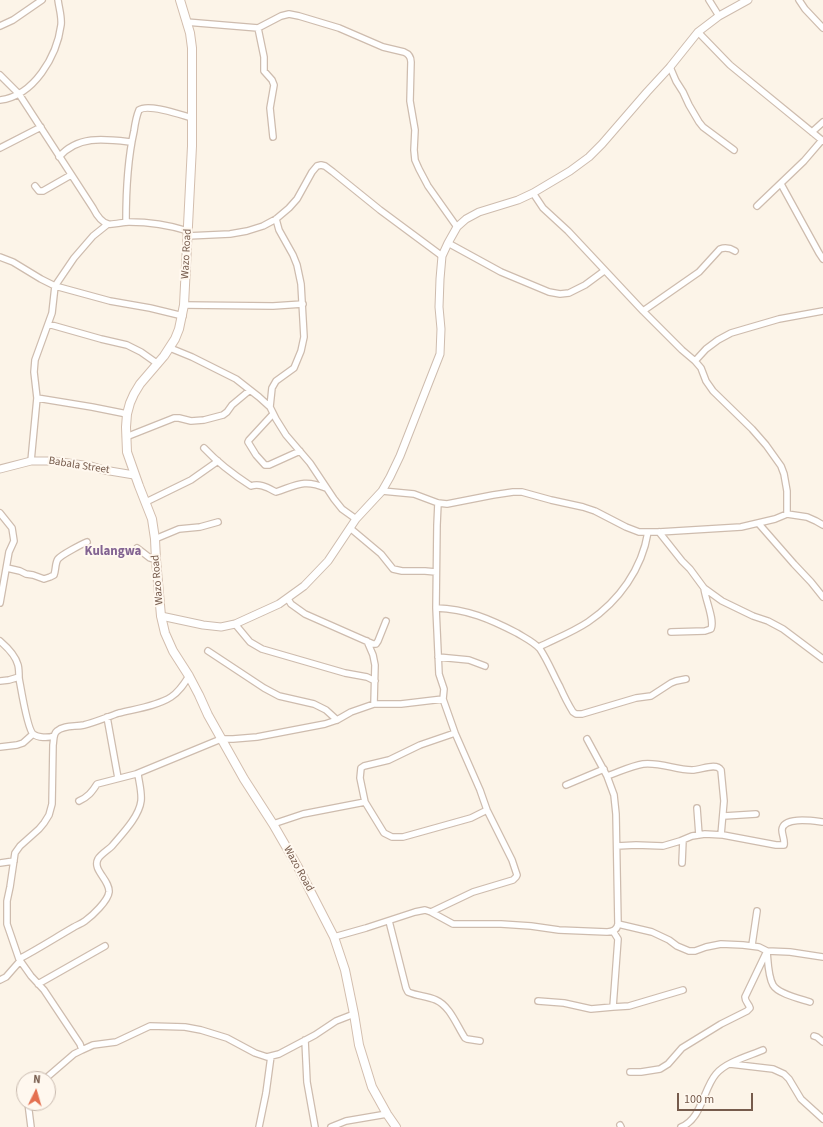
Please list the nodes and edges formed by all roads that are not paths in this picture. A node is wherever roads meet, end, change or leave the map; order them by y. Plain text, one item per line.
1 (42, 0) edge
2 (58, 0) edge
3 (180, 0) edge
4 (709, 0) edge
5 (748, 0) edge
6 (799, 0) edge
7 (719, 16) junction
8 (186, 22) junction
9 (0, 26) edge
10 (258, 28) junction
11 (823, 28) edge
12 (698, 32) junction
13 (670, 67) junction
14 (0, 75) edge
15 (19, 94) junction
16 (0, 100) edge
17 (192, 118) junction
18 (823, 122) edge
19 (40, 127) junction
20 (812, 132) junction
21 (273, 136) dead end
22 (823, 141) edge
23 (131, 142) junction
24 (0, 148) edge
25 (734, 150) dead end
26 (59, 157) junction
27 (71, 175) junction
28 (781, 184) junction
29 (34, 186) dead end
30 (533, 193) junction
31 (757, 206) dead end
32 (276, 219) junction
33 (126, 222) junction
34 (108, 224) junction
35 (457, 227) junction
36 (187, 233) junction
37 (448, 243) junction
38 (735, 251) dead end
39 (442, 256) junction
40 (0, 257) edge
41 (823, 259) edge
42 (604, 271) junction
43 (54, 286) junction
44 (303, 304) junction
45 (184, 305) junction
46 (643, 311) junction
47 (823, 311) edge
48 (183, 316) junction
49 (48, 324) junction
50 (170, 348) junction
51 (696, 361) junction
52 (158, 364) junction
53 (250, 390) junction
54 (37, 398) junction
55 (270, 407) junction
56 (127, 414) junction
57 (273, 414) junction
58 (126, 437) junction
59 (204, 448) dead end
60 (300, 451) junction
61 (31, 461) junction
62 (218, 461) junction
63 (0, 468) edge
64 (134, 475) junction
65 (326, 488) junction
66 (382, 491) junction
67 (146, 502) junction
68 (438, 504) junction
69 (0, 513) edge
70 (787, 514) junction
71 (356, 519) junction
72 (218, 522) dead end
73 (759, 524) junction
74 (823, 525) edge
75 (350, 528) junction
76 (648, 532) junction
77 (659, 532) junction
78 (155, 539) junction
79 (87, 542) dead end
80 (138, 548) dead end
81 (156, 560) junction
82 (7, 568) junction
83 (436, 572) junction
84 (704, 588) junction
85 (823, 597) edge
86 (288, 598) junction
87 (0, 603) edge
88 (436, 608) junction
89 (161, 616) junction
90 (386, 621) dead end
91 (235, 624) junction
92 (671, 632) dead end
93 (0, 641) edge
94 (367, 641) junction
95 (539, 648) junction
96 (208, 651) dead end
97 (438, 657) junction
98 (823, 660) edge
99 (485, 666) dead end
100 (189, 676) junction
101 (19, 677) junction
102 (686, 679) dead end
103 (0, 681) edge
104 (375, 681) junction
105 (443, 699) junction
106 (374, 704) junction
107 (107, 717) junction
108 (337, 720) junction
109 (455, 732) junction
110 (33, 734) junction
111 (54, 736) junction
112 (221, 739) junction
113 (587, 739) dead end
114 (0, 747) edge
115 (604, 769) junction
116 (138, 774) junction
117 (608, 776) junction
118 (118, 778) junction
119 (566, 785) dead end
120 (79, 801) dead end
121 (365, 802) junction
122 (697, 808) dead end
123 (487, 810) junction
124 (756, 814) dead end
125 (724, 816) junction
126 (823, 822) edge
127 (273, 824) junction
128 (699, 835) junction
129 (721, 835) junction
130 (683, 840) junction
131 (617, 846) junction
132 (14, 862) junction
133 (0, 863) edge
134 (682, 863) dead end
135 (757, 911) dead end
136 (431, 912) junction
137 (389, 921) junction
138 (618, 924) junction
139 (613, 931) junction
140 (334, 937) junction
141 (752, 945) junction
142 (105, 946) dead end
143 (767, 951) junction
144 (823, 957) edge
145 (19, 960) junction
146 (0, 980) edge
147 (38, 984) junction
148 (683, 990) dead end
149 (538, 1001) dead end
150 (810, 1002) dead end
151 (613, 1007) junction
152 (354, 1014) junction
153 (814, 1036) dead end
154 (305, 1040) junction
155 (480, 1041) dead end
156 (823, 1042) edge
157 (82, 1050) junction
158 (763, 1050) dead end
159 (271, 1056) junction
160 (730, 1064) junction
161 (54, 1071) edge
162 (630, 1072) dead end
163 (29, 1111) edge
164 (387, 1114) junction
165 (823, 1119) edge
166 (31, 1127) edge
167 (259, 1127) edge
168 (315, 1127) edge
169 (331, 1127) edge
170 (396, 1127) edge
171 (681, 1127) edge

1 - 9 street
2 - 15 street
3 - 8 main road, Wazo Road
4 - 7 street
5 - 7 street
6 - 11 street
7 - 12 street
8 - 10 street
8 - 17 main road, Wazo Road
10 - 21 street
10 - 35 street
12 - 13 street
12 - 20 street
13 - 25 street
13 - 30 street
14 - 15 street
15 - 16 street
15 - 19 street
17 - 23 street
17 - 36 main road, Wazo Road
18 - 20 street
19 - 24 street
19 - 26 street
20 - 22 street
22 - 28 street
23 - 26 street
23 - 33 street
26 - 27 street
27 - 29 street
27 - 34 street
28 - 31 street
28 - 41 street
30 - 35 street
30 - 42 street
32 - 36 street
32 - 39 street
32 - 44 street
33 - 34 street
33 - 36 street
34 - 43 street
35 - 37 street
36 - 45 main road, Wazo Road
37 - 39 street
37 - 42 street
38 - 46 street
39 - 66 street
40 - 43 street
42 - 46 street
43 - 48 street
43 - 49 street
44 - 45 street
44 - 55 street
45 - 48 main road, Wazo Road
46 - 51 street
47 - 51 street
48 - 50 main road, Wazo Road
49 - 52 street
49 - 54 street
50 - 52 main road, Wazo Road
50 - 53 street
51 - 70 street
52 - 56 main road, Wazo Road
53 - 55 street
53 - 58 street
54 - 56 street
54 - 61 street
55 - 57 street
56 - 58 main road, Wazo Road
57 - 60 street
57 - 60 street
58 - 64 main road, Wazo Road
59 - 62 street
60 - 65 street
61 - 63 street, Babala Street
61 - 64 street, Babala Street
62 - 65 street
62 - 67 street
64 - 67 main road, Wazo Road
65 - 71 street
66 - 68 street
66 - 71 street
67 - 78 main road, Wazo Road
68 - 76 street
68 - 83 street
69 - 82 street
70 - 73 street
70 - 74 street
71 - 75 street
72 - 78 street
73 - 77 street
73 - 85 street
75 - 83 street
75 - 86 street
76 - 77 street
76 - 95 street
77 - 84 street
78 - 81 main road, Wazo Road
79 - 82 street
80 - 81 street
81 - 89 main road, Wazo Road
82 - 87 street
83 - 88 street
84 - 92 street
84 - 98 street
86 - 91 street
86 - 94 street
88 - 95 street
88 - 97 street
89 - 91 street
89 - 100 main road, Wazo Road
90 - 94 street
91 - 104 street
93 - 101 street
94 - 104 street
95 - 102 street
96 - 108 street
97 - 99 street
97 - 105 street
100 - 107 street
100 - 112 main road, Wazo Road
101 - 103 street
101 - 110 street
104 - 106 street
105 - 106 street
105 - 109 street
106 - 108 street
107 - 111 street
107 - 118 street
108 - 112 street
109 - 121 street
109 - 123 street
110 - 111 street
110 - 114 street
111 - 132 street
112 - 116 street
112 - 127 main road, Wazo Road
113 - 115 street
115 - 117 street
115 - 119 street
116 - 118 street
116 - 145 street
117 - 125 street
117 - 131 street
118 - 120 street
121 - 123 street
121 - 127 street
122 - 128 street
123 - 136 street
124 - 125 street
125 - 129 street
126 - 129 street
127 - 140 main road, Wazo Road
128 - 129 street
128 - 130 street
130 - 131 street
130 - 134 street
131 - 138 street
132 - 133 street
132 - 145 street
135 - 141 street
136 - 137 street
136 - 139 street
137 - 140 street
137 - 155 street
138 - 139 street
138 - 141 street
139 - 151 street
140 - 152 main road, Wazo Road
141 - 143 street
142 - 147 street
143 - 144 street
143 - 150 street
143 - 162 street
145 - 146 street
145 - 147 street
147 - 157 street
148 - 151 street
149 - 151 street
152 - 154 street
152 - 164 main road, Wazo Road
153 - 156 street
154 - 159 street
154 - 168 street
157 - 159 street
157 - 161 street
158 - 160 street
159 - 167 street
160 - 165 street
160 - 171 street
163 - 166 street
164 - 169 street
164 - 170 main road, Wazo Road

